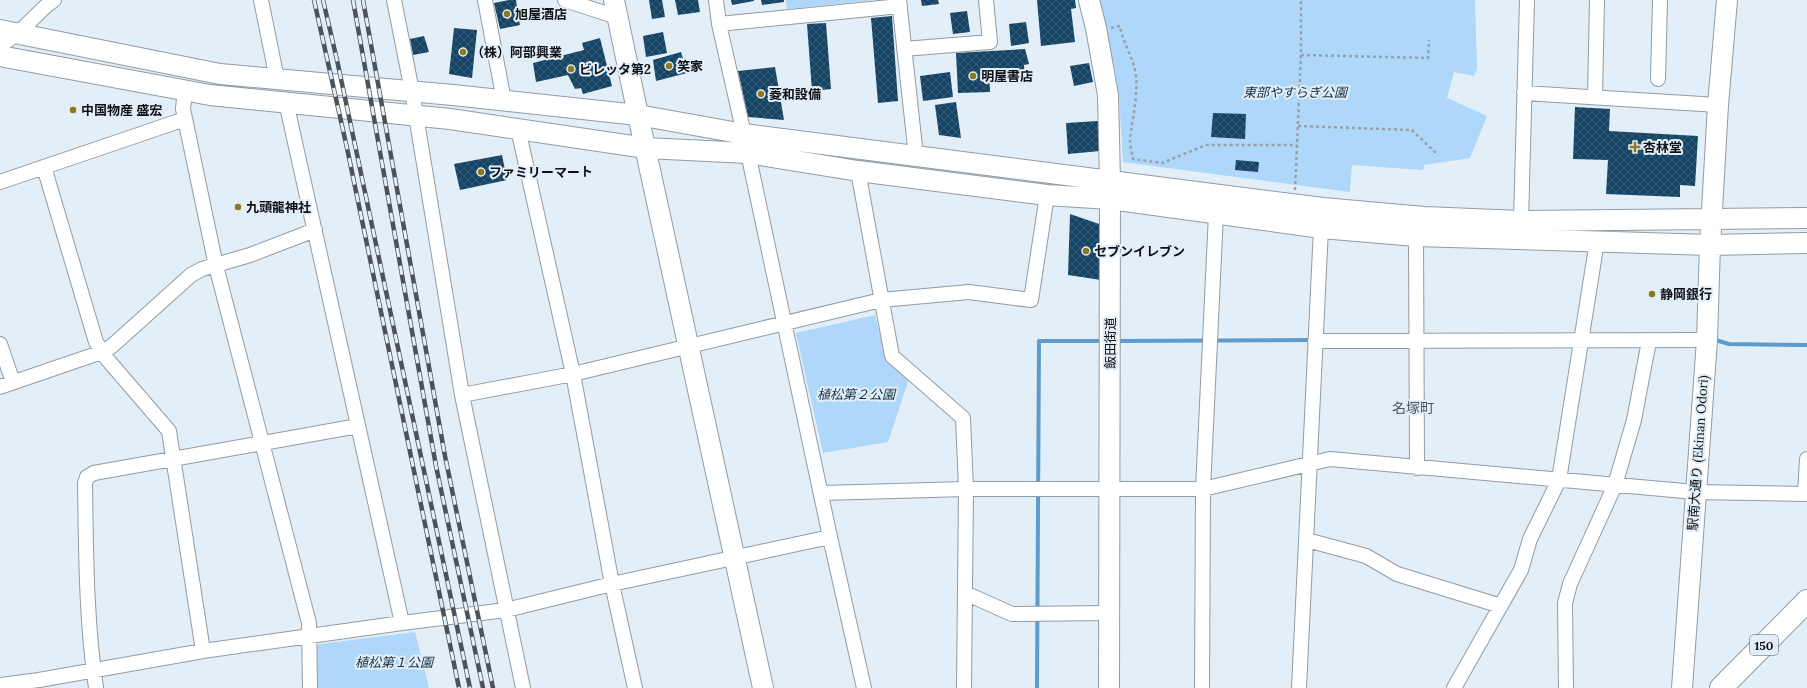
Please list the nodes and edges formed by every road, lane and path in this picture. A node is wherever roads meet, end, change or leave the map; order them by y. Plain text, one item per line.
1 (54, 0) edge
2 (261, 0) edge
3 (394, 0) edge
4 (484, 0) edge
5 (565, 0) edge
6 (716, 0) edge
7 (986, 0) edge
8 (1090, 0) edge
9 (1301, 0) edge
10 (1526, 0) edge
11 (1597, 0) edge
12 (1660, 0) edge
13 (1726, 0) edge
14 (900, 3) edge
15 (616, 8) edge
16 (719, 24) junction
17 (1097, 32) junction
18 (7, 35) edge
19 (1429, 40) dead end
20 (904, 49) junction
21 (1301, 55) junction
22 (0, 56) edge
23 (278, 79) junction
24 (1658, 79) dead end
25 (185, 89) junction
26 (412, 91) junction
27 (1524, 93) junction
28 (1595, 97) junction
29 (504, 101) junction
30 (286, 102) junction
31 (1718, 105) junction
32 (415, 115) junction
33 (638, 115) junction
34 (185, 119) junction
35 (1298, 126) junction
36 (518, 129) junction
37 (744, 134) junction
38 (1297, 145) junction
39 (646, 148) junction
40 (748, 154) junction
41 (1438, 155) dead end
42 (916, 156) junction
43 (44, 167) junction
44 (858, 171) junction
45 (0, 182) edge
46 (1110, 190) junction
47 (1047, 195) junction
48 (1295, 204) junction
49 (1216, 214) junction
50 (1712, 218) junction
51 (1807, 218) edge
52 (1521, 221) junction
53 (1321, 228) junction
54 (315, 230) junction
55 (1416, 236) junction
56 (1596, 241) junction
57 (1807, 243) edge
58 (1710, 245) junction
59 (216, 266) junction
60 (881, 300) junction
61 (785, 323) junction
62 (1707, 340) junction
63 (1315, 341) junction
64 (1649, 341) junction
65 (1416, 342) junction
66 (1581, 342) junction
67 (0, 344) edge
68 (689, 347) junction
69 (102, 352) junction
70 (573, 374) junction
71 (14, 382) junction
72 (0, 387) edge
73 (462, 395) junction
74 (358, 426) junction
75 (261, 444) junction
76 (174, 459) junction
77 (1807, 459) edge
78 (1310, 464) junction
79 (1417, 468) junction
80 (1559, 480) junction
81 (1614, 485) junction
82 (966, 489) junction
83 (1110, 489) junction
84 (1203, 489) junction
85 (1695, 492) junction
86 (822, 493) junction
87 (1806, 494) edge
88 (830, 538) junction
89 (1307, 540) junction
90 (735, 558) junction
91 (612, 584) junction
92 (965, 593) junction
93 (1807, 601) edge
94 (1501, 606) junction
95 (506, 610) junction
96 (1110, 612) junction
97 (402, 623) junction
98 (310, 635) junction
99 (203, 651) junction
100 (94, 669) junction
101 (0, 685) edge
102 (96, 688) edge
103 (310, 688) edge
104 (523, 688) edge
105 (635, 688) edge
106 (763, 688) edge
107 (864, 688) edge
108 (964, 688) edge
109 (1109, 688) edge
110 (1202, 688) edge
111 (1299, 688) edge
112 (1454, 688) edge
113 (1566, 688) edge
114 (1682, 688) edge
115 (1720, 688) edge

1 - 18 street
2 - 23 street
3 - 26 street
4 - 29 street
5 - 15 street
6 - 16 street
7 - 20 street
8 - 17 street, 飯田街道
9 - 21 path
10 - 27 street
11 - 28 street
12 - 24 street
13 - 31 street, 駅南大通り (Ekinan Odori)
14 - 16 street
14 - 20 street
15 - 33 street
16 - 37 street
17 - 38 path
17 - 46 street, 飯田街道
18 - 23 street
19 - 21 path
20 - 42 street
21 - 35 path
22 - 25 street
23 - 26 street
25 - 30 street
25 - 34 street
26 - 29 street
26 - 32 street
27 - 28 street
27 - 52 street
28 - 31 street
29 - 33 street
30 - 32 street
30 - 54 street
31 - 50 street, 駅南大通り (Ekinan Odori)
32 - 36 street
32 - 73 street
33 - 37 street
33 - 39 street
34 - 43 street
34 - 59 street
35 - 38 path
35 - 41 path
36 - 39 street
36 - 70 street
37 - 42 street
38 - 48 path
39 - 40 street
39 - 68 street
40 - 44 street
40 - 61 street
42 - 46 street
43 - 45 street
43 - 69 street
44 - 47 street
44 - 60 street
46 - 47 street
46 - 48 street
46 - 49 street
46 - 83 street, 飯田街道
47 - 60 street
48 - 52 street
49 - 53 street
49 - 84 street
50 - 51 street
50 - 52 street
50 - 58 street, 駅南大通り (Ekinan Odori)
53 - 55 street
53 - 63 street
54 - 59 street
54 - 74 street
55 - 56 street
55 - 65 street
56 - 58 street
56 - 66 street
57 - 58 street
58 - 62 street, 駅南大通り (Ekinan Odori)
59 - 69 street
59 - 75 street
60 - 61 street
60 - 82 street
61 - 68 street
61 - 86 street
62 - 64 street
62 - 85 street, 駅南大通り (Ekinan Odori)
63 - 65 street
63 - 78 street
64 - 66 street
64 - 81 street
65 - 66 street
65 - 79 street
66 - 80 street
67 - 71 street
68 - 70 street
68 - 90 street
69 - 71 street
69 - 76 street
70 - 73 street
70 - 91 street
71 - 72 street
73 - 95 street
74 - 75 street
74 - 97 street
75 - 76 street
75 - 98 street
76 - 99 street
76 - 100 street
77 - 87 street
78 - 79 street
78 - 84 street
78 - 89 street
79 - 80 street
80 - 81 street
80 - 94 street
81 - 85 street
81 - 113 street
82 - 83 street
82 - 86 street
82 - 92 street
83 - 84 street
83 - 96 street, 飯田街道
84 - 110 street
85 - 87 street
85 - 114 street, 駅南大通り (Ekinan Odori)
86 - 88 street
88 - 90 street
88 - 107 street
89 - 94 street
89 - 111 street
90 - 91 street
90 - 106 street
91 - 95 street
91 - 105 street
92 - 96 street
92 - 108 street
93 - 115 highway, 150
94 - 112 street
95 - 97 street
95 - 104 street
96 - 109 street, 飯田街道
97 - 98 street
98 - 99 street
98 - 103 street
99 - 100 street
100 - 101 street
100 - 102 street

